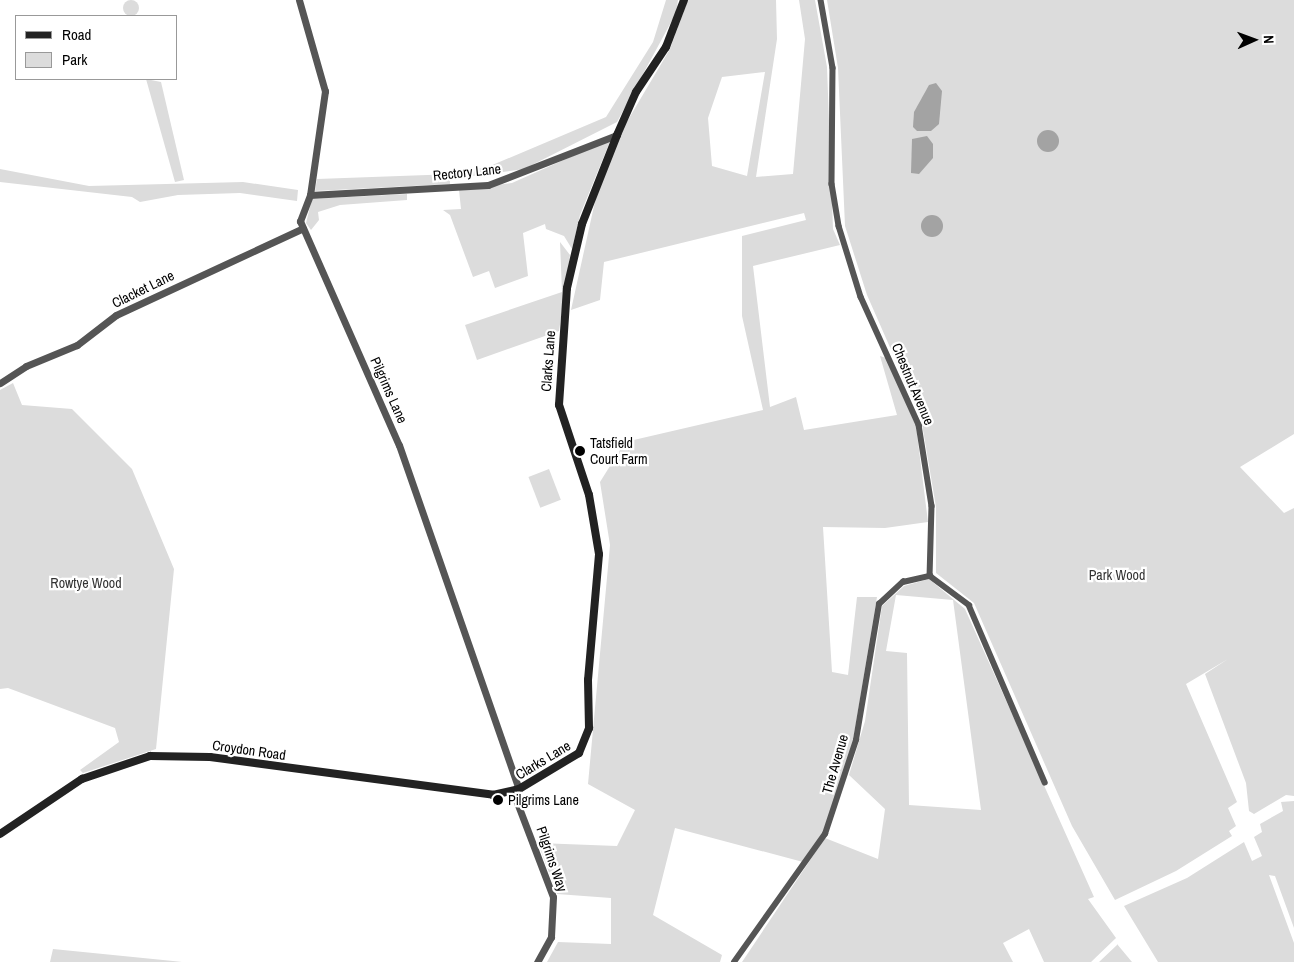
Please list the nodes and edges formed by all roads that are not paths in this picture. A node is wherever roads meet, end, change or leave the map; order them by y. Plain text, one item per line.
1 (299, 0) edge
2 (684, 0) edge
3 (821, 0) edge
4 (617, 135) junction
5 (310, 195) junction
6 (303, 228) junction
7 (0, 383) edge
8 (930, 576) junction
9 (1045, 782) dead end
10 (516, 790) junction
11 (0, 834) edge
12 (537, 962) edge
13 (734, 962) edge

1 - 5 street
2 - 4 main road, Clarks Lane
3 - 8 street, Chestnut Avenue
4 - 5 street, Rectory Lane
4 - 10 main road, Clarks Lane
5 - 6 street
6 - 7 street, Clacket Lane
6 - 10 street, Pilgrims Lane
8 - 9 street
8 - 13 street, The Avenue
10 - 11 main road, Croydon Road
10 - 12 street, Pilgrims Way

